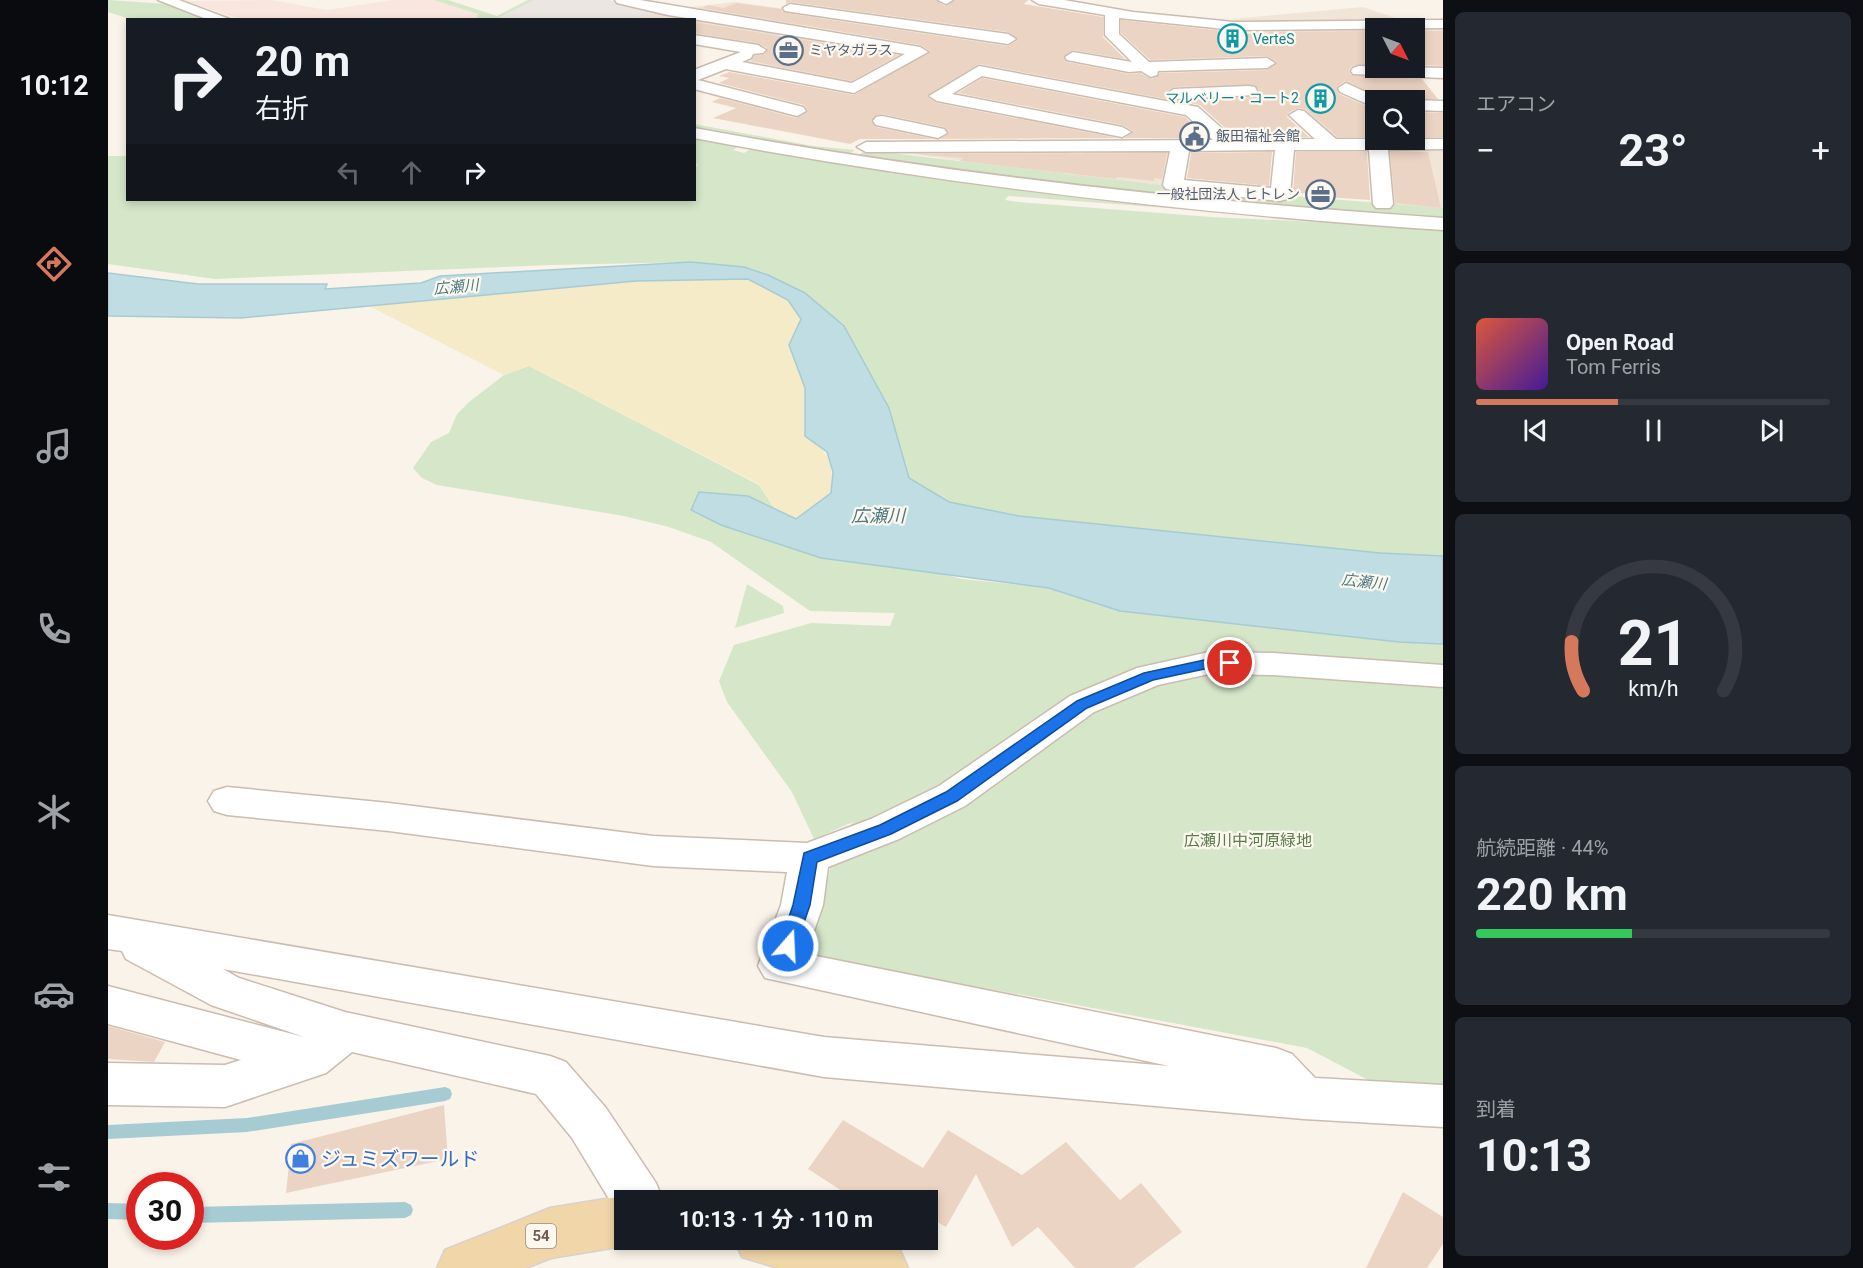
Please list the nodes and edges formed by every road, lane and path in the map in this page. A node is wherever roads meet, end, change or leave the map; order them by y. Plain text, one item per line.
1 (165, 0) edge
2 (622, 0) edge
3 (855, 0) edge
4 (1039, 0) edge
5 (671, 5) edge
6 (777, 6) dead end
7 (1374, 8) dead end
8 (946, 9) edge
9 (1309, 10) dead end
10 (1112, 12) junction
11 (832, 14) junction
12 (219, 18) edge
13 (1404, 18) edge
14 (989, 23) dead end
15 (1425, 24) edge
16 (1443, 24) edge
17 (1365, 25) edge
18 (1240, 26) junction
19 (798, 32) junction
20 (696, 36) edge
21 (1007, 40) dead end
22 (1365, 40) edge
23 (859, 42) junction
24 (758, 50) junction
25 (696, 54) edge
26 (835, 54) dead end
27 (1073, 57) dead end
28 (729, 62) junction
29 (1267, 63) dead end
30 (1144, 66) junction
31 (1359, 71) dead end
32 (1443, 73) edge
33 (696, 75) edge
34 (696, 85) edge
35 (1346, 88) dead end
36 (1249, 91) dead end
37 (1174, 94) junction
38 (1365, 98) edge
39 (1425, 105) edge
40 (1443, 105) edge
41 (797, 111) dead end
42 (1192, 111) junction
43 (1298, 115) dead end
44 (882, 121) dead end
45 (696, 122) edge
46 (1425, 128) edge
47 (696, 133) edge
48 (1163, 136) junction
49 (1443, 137) edge
50 (1365, 144) edge
51 (1425, 144) edge
52 (1443, 144) edge
53 (1332, 145) junction
54 (1231, 146) junction
55 (1285, 146) junction
56 (1080, 147) junction
57 (1180, 147) junction
58 (1011, 148) junction
59 (1378, 150) edge
60 (1073, 165) dead end
61 (1383, 204) dead end
62 (1443, 224) edge
63 (1443, 676) edge
64 (227, 801) dead end
65 (809, 858) junction
66 (112, 932) edge
67 (108, 1005) edge
68 (345, 1031) junction
69 (310, 1059) junction
70 (108, 1084) edge
71 (1304, 1098) junction
72 (1443, 1106) edge
73 (632, 1190) edge
74 (614, 1223) edge
75 (810, 1250) edge
76 (463, 1268) edge
77 (882, 1268) edge

1 - 12 street
2 - 5 street
3 - 11 street
4 - 10 street
5 - 19 street
6 - 11 street
7 - 13 street
8 - 14 street
9 - 18 street
10 - 18 street
10 - 30 street
11 - 19 street
11 - 21 street
15 - 16 street
17 - 18 street
18 - 22 street
19 - 23 street
19 - 24 street
20 - 24 street
23 - 26 street
23 - 28 street
24 - 28 street
25 - 28 street
27 - 30 street
28 - 33 street
29 - 30 street
30 - 37 street
31 - 32 street
34 - 41 street
35 - 38 street
36 - 37 street
37 - 42 street
39 - 40 street
42 - 48 street
42 - 48 street
42 - 54 street
43 - 53 street
44 - 58 street
45 - 58 street
46 - 49 street
47 - 62 street
48 - 56 street
48 - 57 street
50 - 53 street
51 - 52 street
53 - 55 street
54 - 55 street
54 - 57 street
55 - 57 street
56 - 58 street
56 - 60 street
59 - 61 street
63 - 65 street
64 - 65 street
65 - 71 street
66 - 68 street
66 - 71 street
67 - 69 street
68 - 69 street
68 - 73 street
69 - 70 street
71 - 72 street
74 - 76 main road, 54
75 - 77 main road

